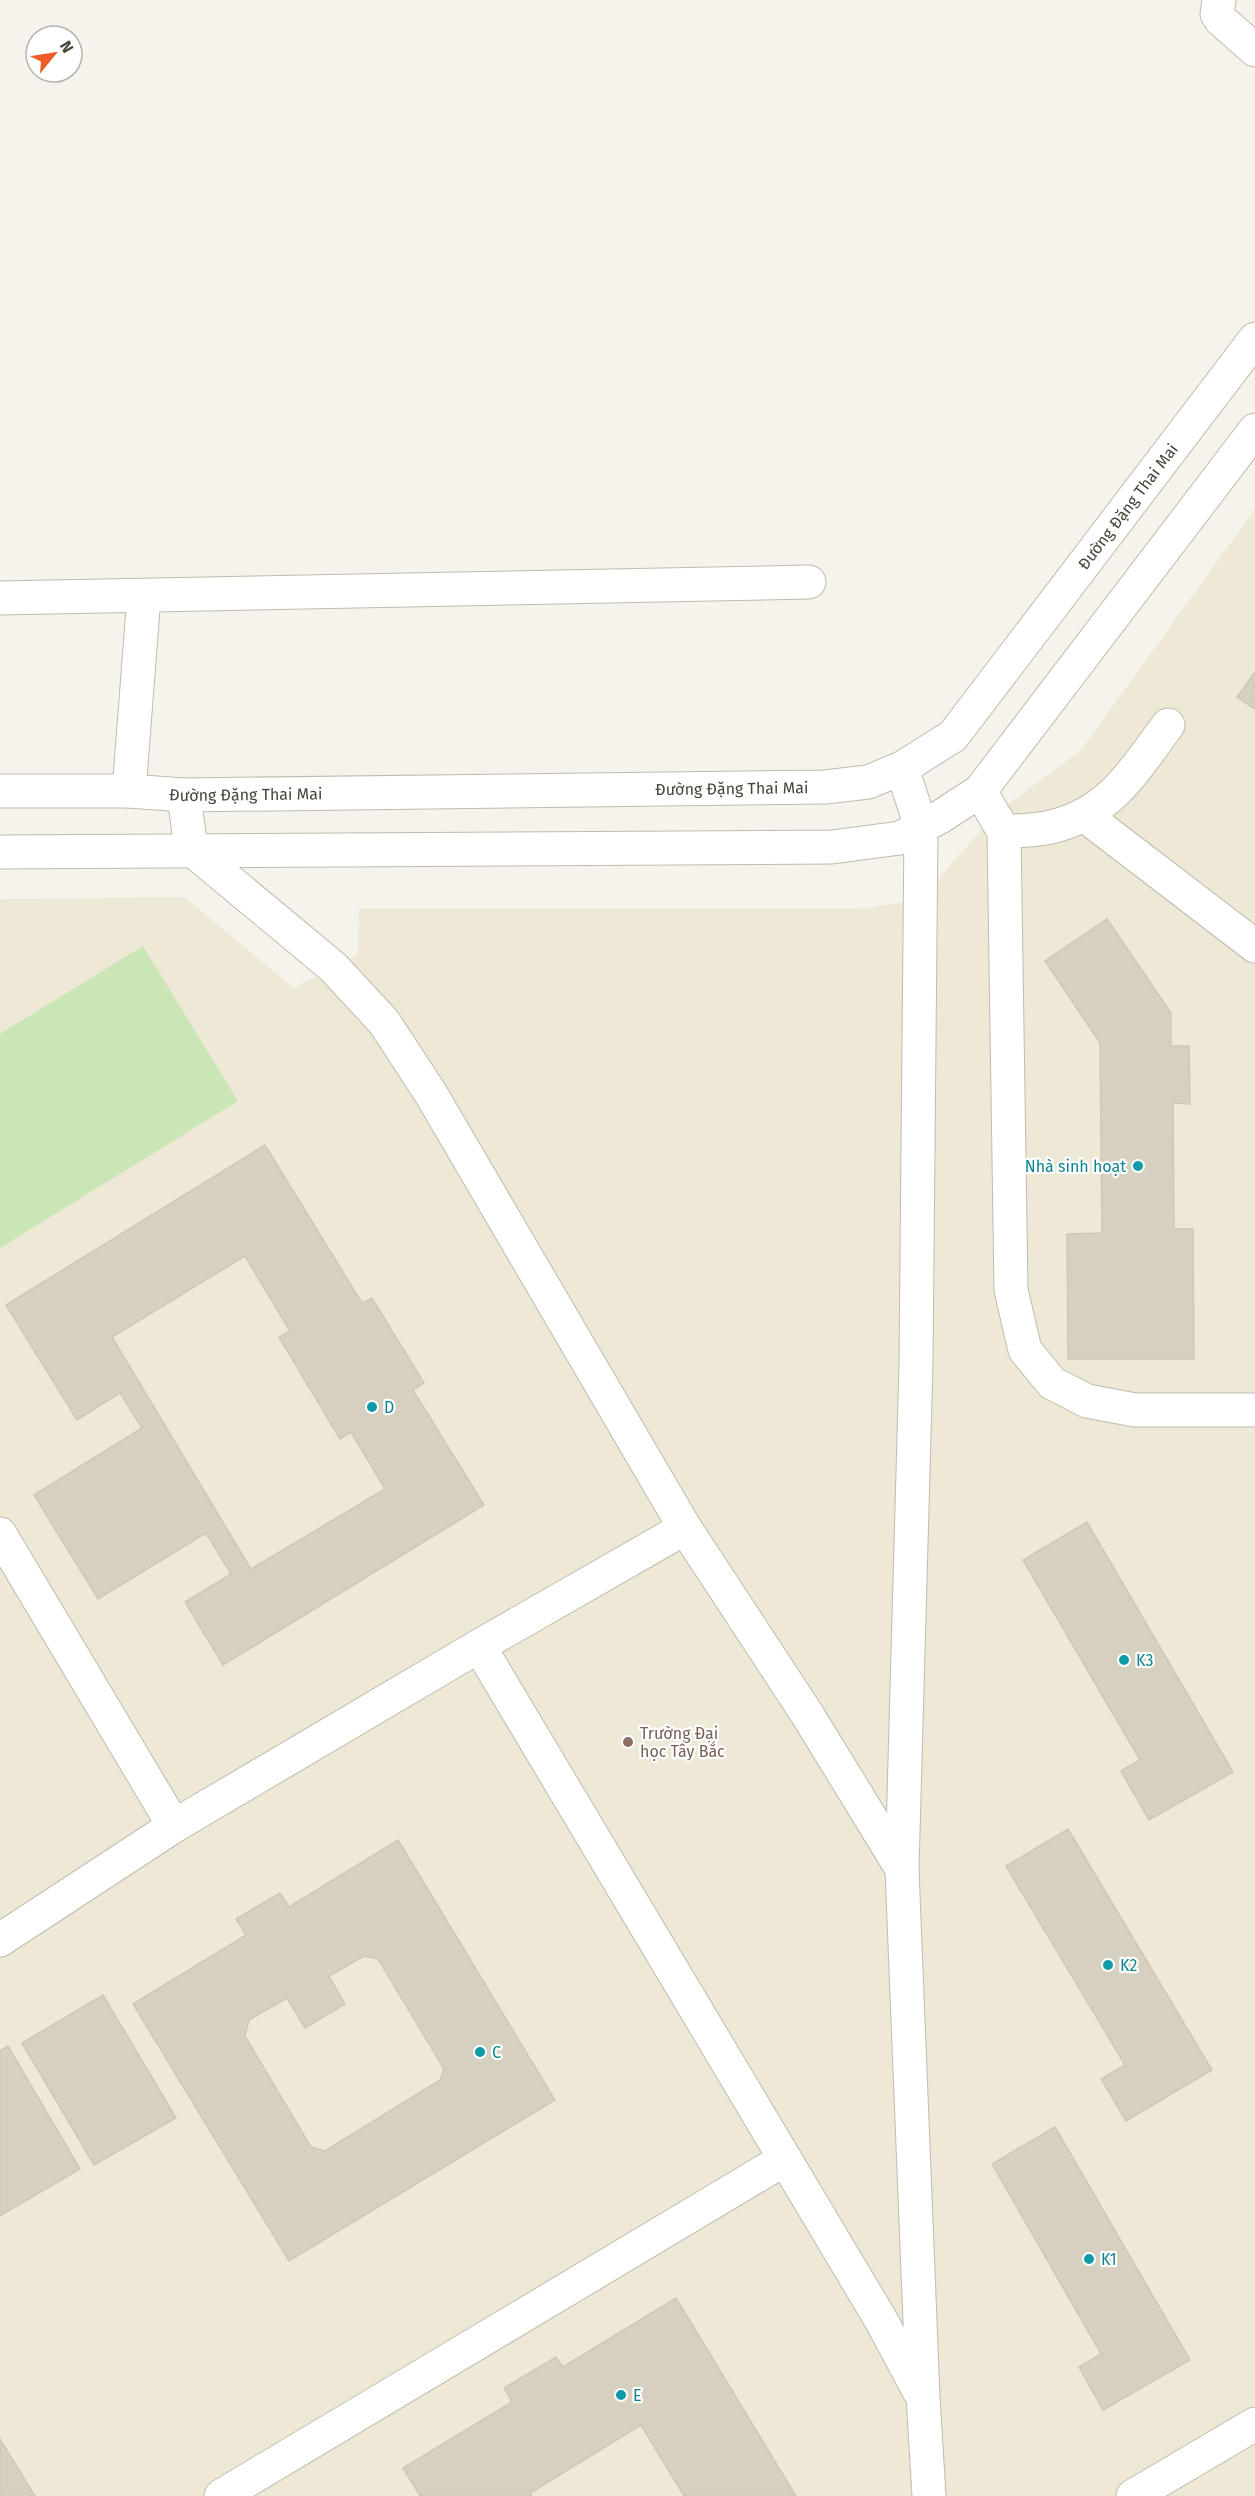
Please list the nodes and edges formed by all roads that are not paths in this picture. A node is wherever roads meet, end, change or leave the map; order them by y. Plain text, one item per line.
1 (1219, 0) edge
2 (1255, 50) edge
3 (1255, 339) edge
4 (1255, 430) edge
5 (810, 582) dead end
6 (144, 596) junction
7 (0, 598) edge
8 (1168, 725) dead end
9 (902, 768) junction
10 (0, 791) edge
11 (129, 791) junction
12 (980, 791) junction
13 (184, 795) junction
14 (1084, 815) junction
15 (921, 827) junction
16 (1004, 832) junction
17 (191, 849) junction
18 (0, 852) edge
19 (1255, 946) edge
20 (1255, 1410) edge
21 (685, 1528) junction
22 (0, 1534) edge
23 (480, 1646) junction
24 (174, 1826) junction
25 (902, 1869) junction
26 (0, 1940) edge
27 (785, 2159) junction
28 (923, 2397) junction
29 (1255, 2424) edge
30 (221, 2496) edge
31 (929, 2496) edge
32 (1133, 2496) edge

1 - 2 street
3 - 9 street, Đường Đặng Thai Mai
4 - 12 street
5 - 6 street
6 - 7 street
6 - 11 street
8 - 14 street
9 - 13 street, Đường Đặng Thai Mai
9 - 15 street
10 - 11 street, Đường Đặng Thai Mai
11 - 13 street, Đường Đặng Thai Mai
12 - 15 street
12 - 16 street
13 - 17 street
14 - 16 street
14 - 19 street
15 - 17 street
15 - 25 street
16 - 20 street
17 - 18 street
17 - 21 street
21 - 23 street
21 - 25 street
22 - 24 street
23 - 24 street
23 - 27 street
24 - 26 street
25 - 28 street
27 - 28 street
27 - 30 street
28 - 31 street
29 - 32 street

